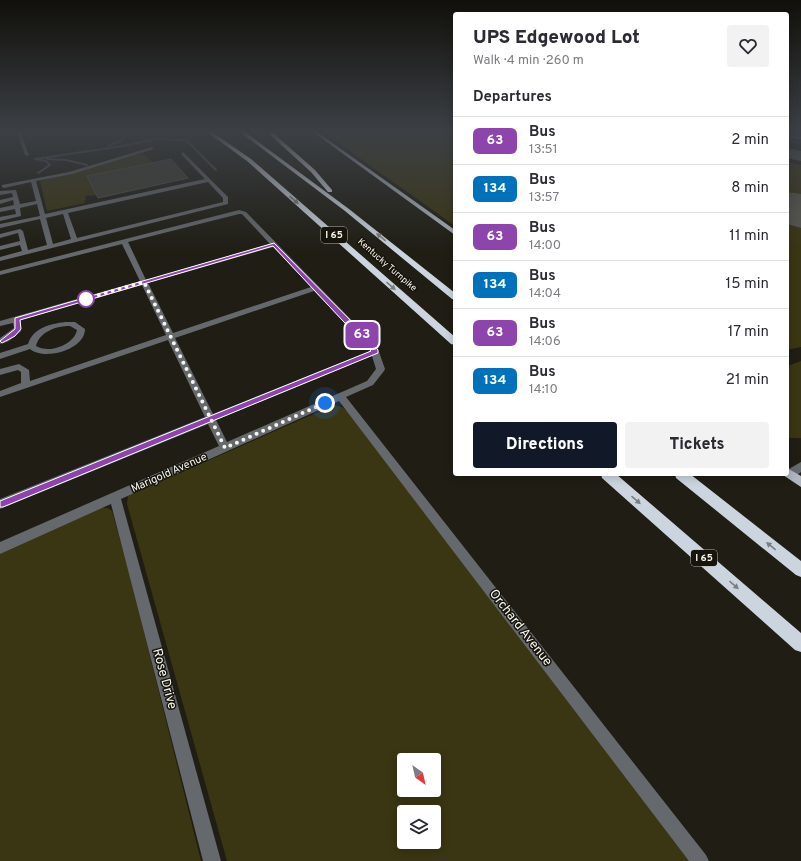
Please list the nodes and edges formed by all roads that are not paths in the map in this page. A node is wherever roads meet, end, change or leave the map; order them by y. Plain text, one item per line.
1 (73, 172) edge
2 (201, 172) edge
3 (263, 172) edge
4 (296, 172) edge
5 (315, 172) edge
6 (371, 172) edge
7 (33, 180) junction
8 (209, 180) junction
9 (0, 187) edge
10 (0, 193) edge
11 (16, 198) junction
12 (0, 202) edge
13 (39, 202) junction
14 (18, 206) junction
15 (0, 210) edge
16 (347, 210) junction
17 (65, 212) junction
18 (43, 217) junction
19 (0, 219) edge
20 (0, 226) edge
21 (453, 232) edge
22 (0, 236) edge
23 (124, 240) junction
24 (75, 241) junction
25 (23, 242) junction
26 (274, 245) junction
27 (52, 247) junction
28 (0, 248) edge
29 (26, 253) junction
30 (0, 259) edge
31 (0, 273) edge
32 (144, 282) junction
33 (316, 288) junction
34 (453, 295) edge
35 (17, 319) junction
36 (0, 324) edge
37 (171, 337) junction
38 (453, 340) edge
39 (0, 341) edge
40 (32, 346) junction
41 (375, 352) junction
42 (0, 356) edge
43 (0, 372) edge
44 (26, 386) junction
45 (0, 394) edge
46 (340, 396) junction
47 (210, 418) junction
48 (225, 448) junction
49 (801, 466) edge
50 (789, 472) edge
51 (789, 474) edge
52 (609, 476) edge
53 (684, 476) edge
54 (801, 482) edge
55 (116, 496) junction
56 (0, 504) edge
57 (0, 548) edge
58 (801, 570) edge
59 (801, 644) edge
60 (212, 861) edge
61 (700, 861) edge

1 - 7 street
2 - 8 street
3 -> 38 highway, Kentucky Turnpike / I 65
4 - 16 highway, I 65
5 - 16 highway
6 - 21 main road
7 - 9 street
7 - 13 street
8 - 17 street
8 - 24 street
10 - 11 street
11 - 12 street
11 - 14 street
13 - 14 street
13 - 18 street
14 - 15 street
14 - 19 street
34 -> 16 highway, I 65
17 - 18 street
17 - 24 street
18 - 20 street
18 - 27 street
22 - 25 street
23 - 26 street
23 - 31 street
23 - 32 street
24 - 27 street
25 - 28 street
25 - 29 street
26 - 32 street
26 - 33 street
27 - 29 street
29 - 30 street
32 - 35 street
32 - 37 street
33 - 37 street
33 - 41 street
35 - 36 street
35 - 39 street
37 - 44 street
37 - 47 street
40 - 40 street
40 - 42 street
41 - 46 street, Marigold Avenue
41 - 47 street
43 - 44 street
44 - 45 street
46 - 48 street, Marigold Avenue
46 - 61 street, Orchard Avenue
47 - 48 street
47 - 56 street
48 - 55 street, Marigold Avenue
49 - 50 street
51 - 54 main road
52 -> 59 highway, I 65
58 -> 53 highway
55 - 57 street, Marigold Avenue
55 - 60 street, Rose Drive

